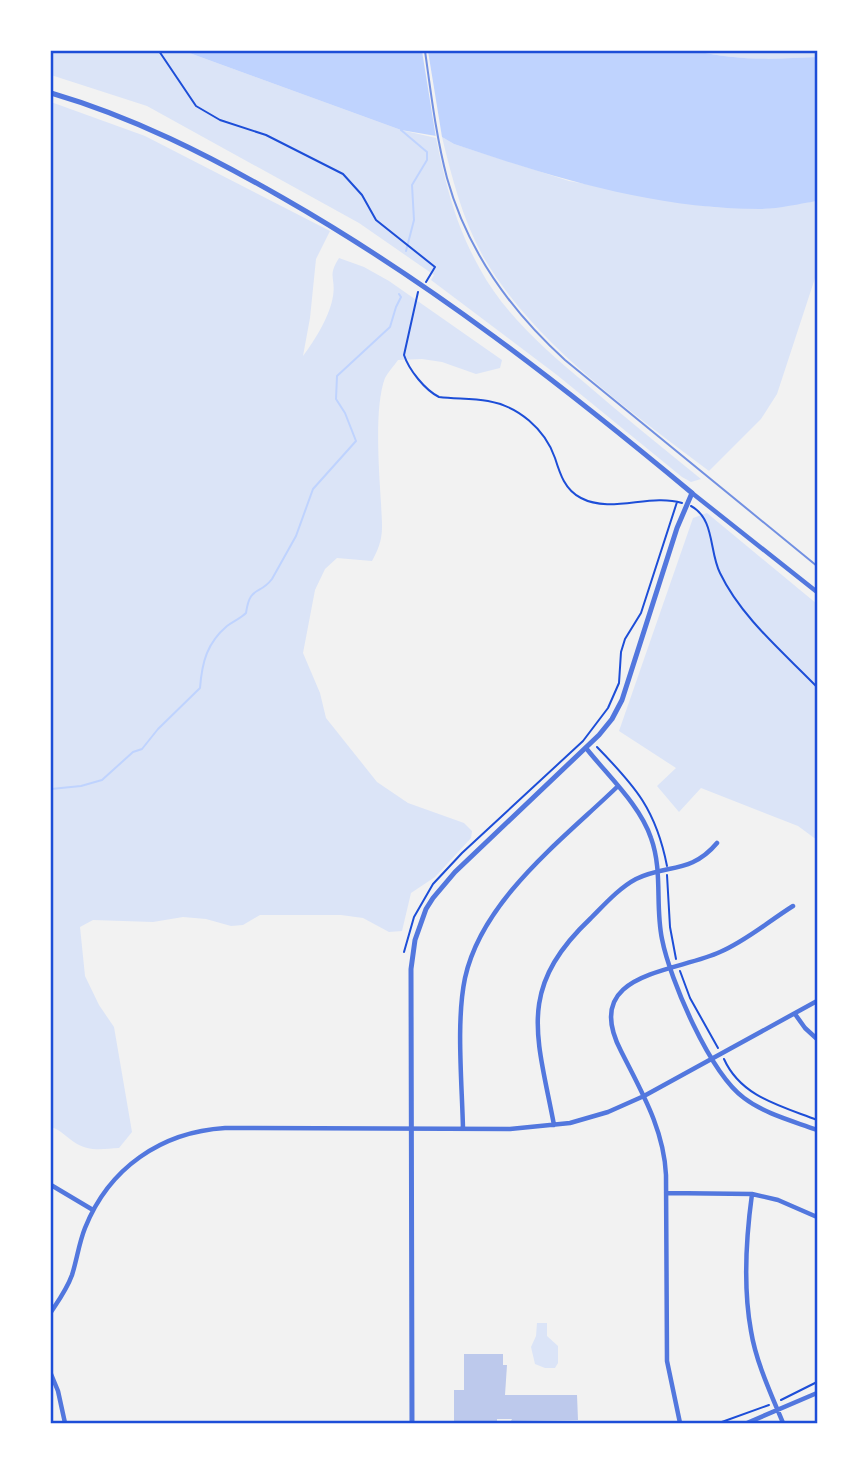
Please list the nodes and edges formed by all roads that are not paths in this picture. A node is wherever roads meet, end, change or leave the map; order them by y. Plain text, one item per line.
1 (51, 93) edge
2 (692, 493) junction
3 (817, 592) edge
4 (586, 748) junction
5 (617, 787) junction
6 (717, 843) dead end
7 (658, 873) junction
8 (793, 906) dead end
9 (670, 967) junction
10 (817, 1001) edge
11 (795, 1014) junction
12 (817, 1039) edge
13 (712, 1057) junction
14 (644, 1096) junction
15 (554, 1125) junction
16 (411, 1129) junction
17 (463, 1129) junction
18 (817, 1130) edge
19 (51, 1185) edge
20 (666, 1193) junction
21 (752, 1194) junction
22 (93, 1210) junction
23 (817, 1217) edge
24 (51, 1312) edge
25 (51, 1374) edge
26 (817, 1393) edge
27 (778, 1412) junction
28 (65, 1423) edge
29 (412, 1423) edge
30 (680, 1423) edge
31 (747, 1423) edge
32 (783, 1423) edge

1 - 2 street
2 - 3 street
2 - 4 street
4 - 5 street
4 - 16 street
5 - 7 street
5 - 17 street
6 - 7 street
7 - 9 street
7 - 15 street
8 - 9 street
9 - 13 street
9 - 14 street
10 - 11 street
11 - 12 street
11 - 13 street
13 - 14 street
13 - 18 street
14 - 15 street
14 - 20 street
15 - 17 street
16 - 17 street
16 - 22 street
16 - 29 street
19 - 22 street
20 - 21 street
20 - 30 street
21 - 23 street
21 - 27 street
22 - 24 street
25 - 28 street
26 - 27 street
27 - 31 street
27 - 32 street

